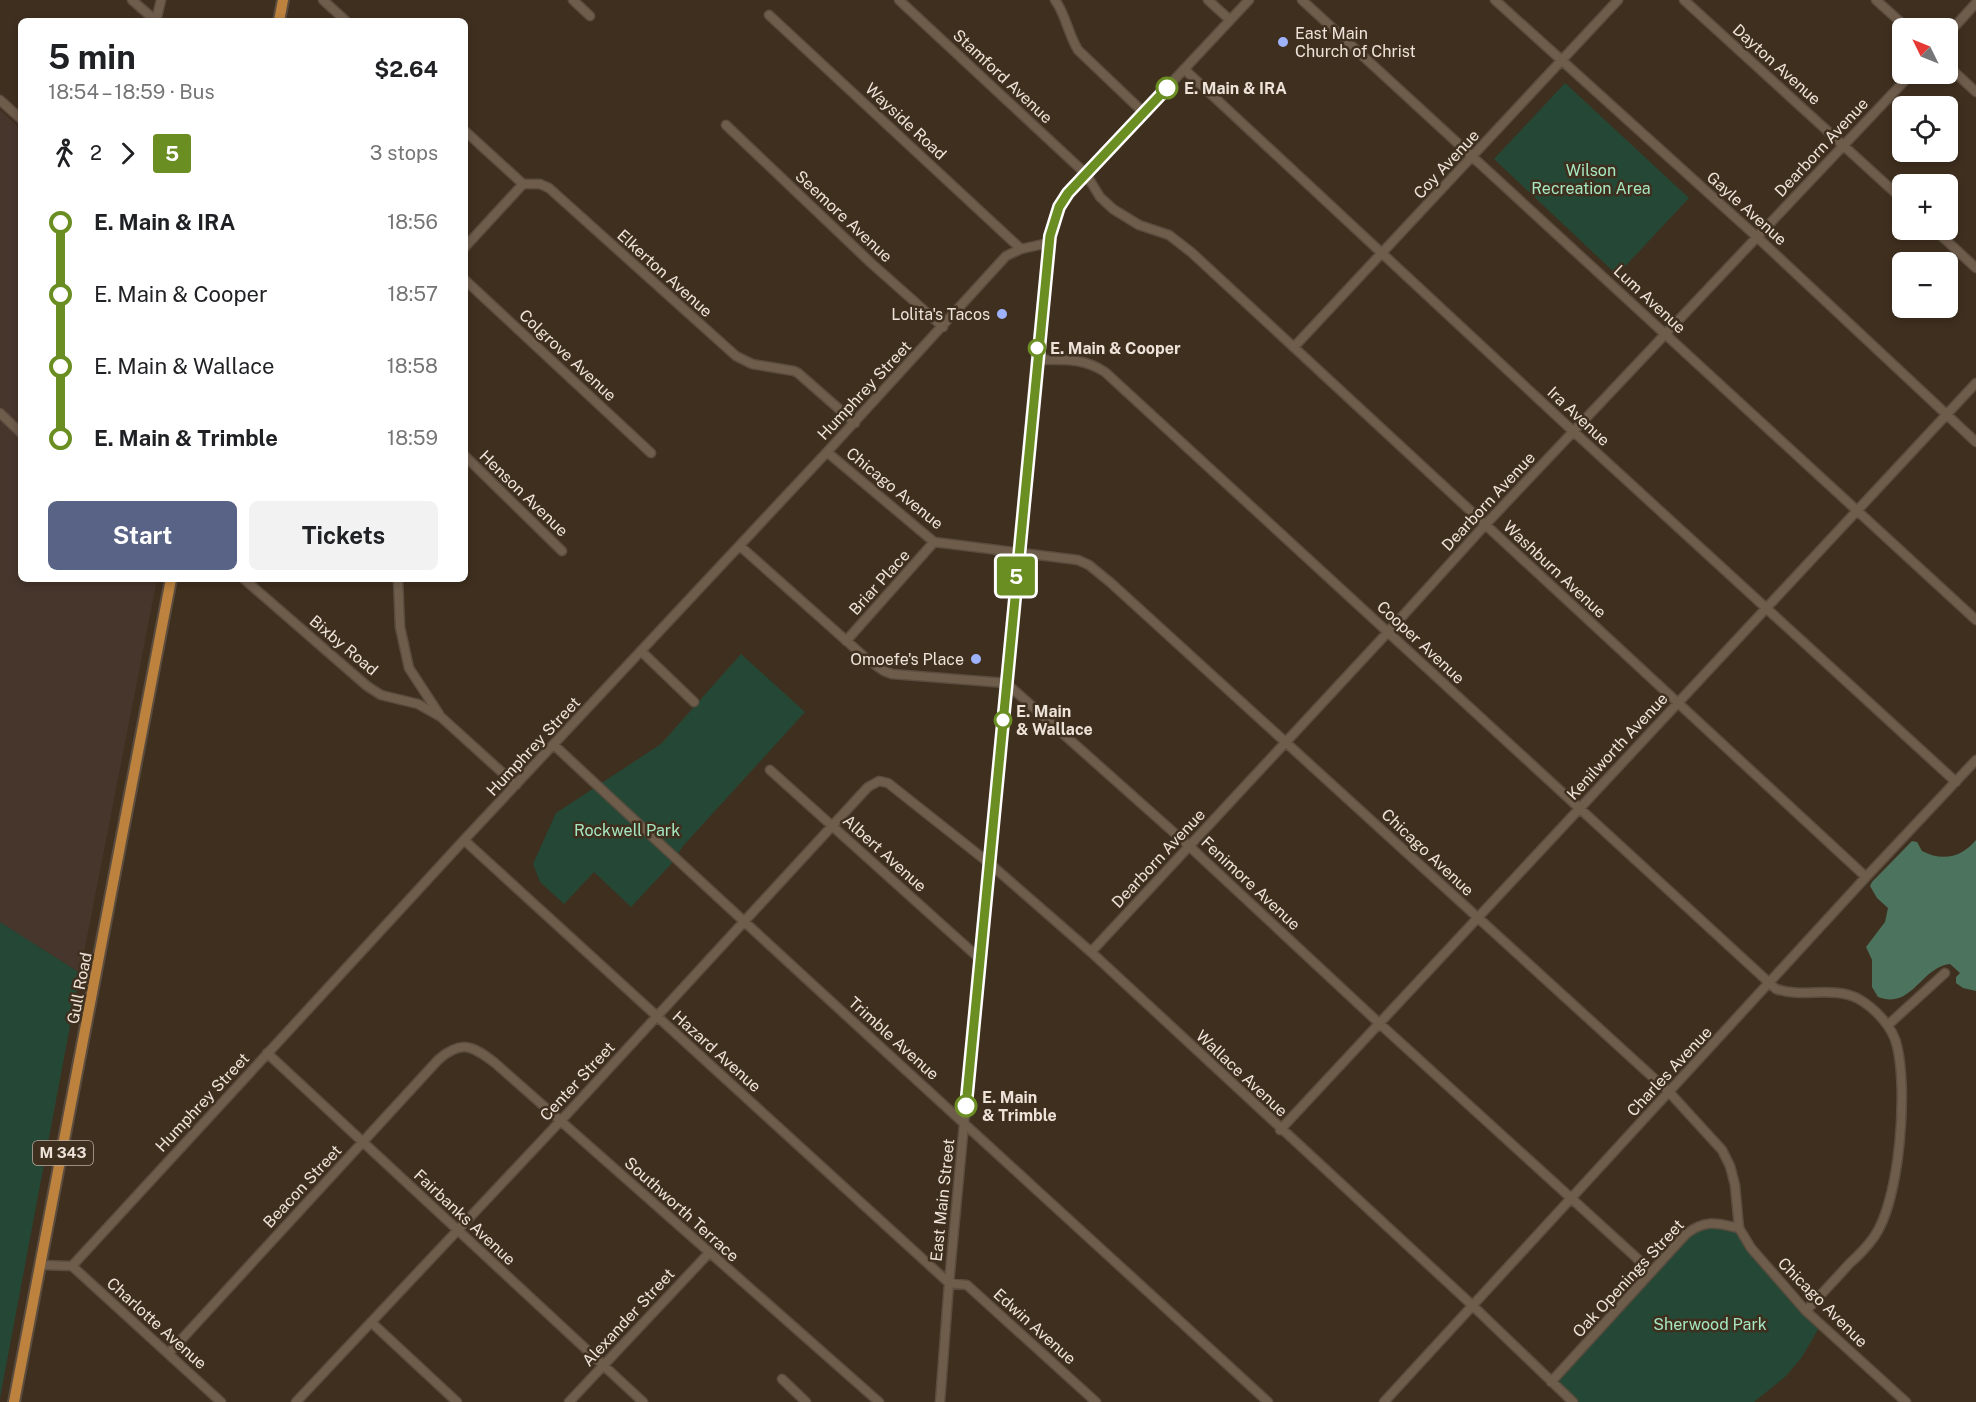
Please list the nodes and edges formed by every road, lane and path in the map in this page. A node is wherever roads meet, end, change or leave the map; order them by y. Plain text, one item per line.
1 (132, 0) edge
2 (161, 0) edge
3 (283, 0) edge
4 (323, 0) edge
5 (573, 0) edge
6 (899, 0) edge
7 (1055, 0) edge
8 (1209, 0) edge
9 (1249, 0) edge
10 (1302, 0) edge
11 (1495, 0) edge
12 (1618, 0) edge
13 (1684, 0) edge
14 (1876, 0) edge
15 (1976, 3) edge
16 (769, 15) dead end
17 (590, 16) dead end
18 (153, 18) edge
19 (157, 18) edge
20 (280, 18) edge
21 (342, 18) edge
22 (1896, 18) edge
23 (1230, 20) junction
24 (1958, 23) edge
25 (1561, 61) junction
26 (1184, 69) junction
27 (1958, 75) edge
28 (1901, 84) edge
29 (1976, 92) edge
30 (0, 100) edge
31 (1143, 113) junction
32 (18, 116) edge
33 (726, 125) dead end
34 (468, 134) edge
35 (1843, 144) junction
36 (1474, 157) junction
37 (1086, 174) junction
38 (523, 184) junction
39 (1892, 190) edge
40 (1757, 237) junction
41 (1946, 240) edge
42 (1048, 243) junction
43 (468, 244) edge
44 (1021, 249) junction
45 (1383, 254) junction
46 (1976, 268) edge
47 (468, 283) edge
48 (942, 327) junction
49 (1666, 334) junction
50 (1294, 347) junction
51 (1036, 360) junction
52 (1976, 383) edge
53 (0, 413) edge
54 (1946, 414) junction
55 (855, 423) junction
56 (18, 430) edge
57 (1574, 432) junction
58 (1976, 442) edge
59 (827, 452) junction
60 (651, 453) dead end
61 (468, 459) edge
62 (1856, 511) junction
63 (1485, 525) junction
64 (934, 542) junction
65 (740, 546) junction
66 (562, 551) dead end
67 (1018, 551) junction
68 (170, 582) edge
69 (247, 582) edge
70 (399, 582) edge
71 (1766, 607) junction
72 (1976, 620) edge
73 (1388, 632) junction
74 (846, 641) junction
75 (642, 652) junction
76 (1006, 683) junction
77 (694, 702) dead end
78 (1677, 702) junction
79 (441, 717) junction
80 (1285, 742) junction
81 (554, 745) junction
82 (1976, 760) edge
83 (770, 770) dead end
84 (879, 782) joint
85 (1956, 782) junction
86 (516, 785) junction
87 (1579, 809) junction
88 (832, 826) junction
89 (464, 840) junction
90 (1189, 846) junction
91 (989, 863) junction
92 (1866, 877) junction
93 (1478, 919) junction
94 (744, 922) junction
95 (1090, 952) junction
96 (980, 960) junction
97 (1945, 973) dead end
98 (1769, 983) junction
99 (657, 1017) junction
100 (1380, 1024) junction
101 (1888, 1025) junction
102 (461, 1046) joint
103 (267, 1053) junction
104 (1669, 1092) junction
105 (561, 1120) junction
106 (964, 1123) junction
107 (1280, 1130) junction
108 (364, 1142) junction
109 (1571, 1198) junction
110 (1739, 1228) junction
111 (457, 1231) junction
112 (709, 1253) junction
113 (41, 1265) junction
114 (72, 1266) junction
115 (1651, 1271) junction
116 (949, 1283) junction
117 (1472, 1305) junction
118 (1806, 1311) junction
119 (371, 1322) junction
120 (169, 1353) junction
121 (603, 1366) junction
122 (782, 1379) dead end
123 (1551, 1382) junction
124 (14, 1402) edge
125 (221, 1402) edge
126 (296, 1402) edge
127 (457, 1402) edge
128 (569, 1402) edge
129 (643, 1402) edge
130 (806, 1402) edge
131 (879, 1402) edge
132 (940, 1402) edge
133 (1096, 1402) edge
134 (1268, 1402) edge
135 (1384, 1402) edge
136 (1573, 1402) edge
137 (1906, 1402) edge

1 - 18 street
2 - 19 street
3 - 20 main road
4 - 21 street
5 - 17 street
6 - 37 street, Stamford Avenue
7 - 31 street
8 - 23 street
9 - 23 street, East Main Street
10 - 36 street, Lum Avenue
11 - 25 street, Gayle Avenue
12 - 25 street, Coy Avenue
13 - 35 street, Dayton Avenue
14 - 22 street
15 - 24 street
16 - 44 street, Wayside Road
23 - 26 street, East Main Street
25 - 36 street, Coy Avenue
25 - 40 street, Gayle Avenue
26 - 31 street, East Main Street
26 - 45 street, Ira Avenue
27 - 29 street
28 - 35 street, Dearborn Avenue
30 - 32 street
31 - 37 street, East Main Street
33 - 48 street, Seemore Avenue
34 - 38 street
35 - 39 street, Dayton Avenue
35 - 40 street, Dearborn Avenue
36 - 45 street, Coy Avenue
36 - 49 street, Lum Avenue
37 - 42 street, East Main Street
37 - 50 street, Washburn Avenue
38 - 43 street
38 - 55 street, Elkerton Avenue
40 - 49 street, Dearborn Avenue
40 - 54 street, Gayle Avenue
41 - 46 street
42 - 44 street, Humphrey Street
42 - 51 street, East Main Street
44 - 48 street, Humphrey Street
45 - 50 street, Coy Avenue
45 - 57 street, Ira Avenue
47 - 60 street, Colgrove Avenue
48 - 55 street, Humphrey Street
49 - 57 street, Dearborn Avenue
49 - 62 street, Lum Avenue
50 - 63 street, Washburn Avenue
51 - 67 street, East Main Street
51 - 73 street, Cooper Avenue
52 - 54 street, Kenilworth Avenue
53 - 56 street
54 - 58 street, Gayle Avenue
54 - 62 street, Kenilworth Avenue
55 - 59 street, Humphrey Street
57 - 63 street, Dearborn Avenue
57 - 71 street, Ira Avenue
59 - 64 street, Chicago Avenue
59 - 65 street, Humphrey Street
61 - 66 street, Henson Avenue
62 - 71 street, Kenilworth Avenue
62 - 72 street, Lum Avenue
63 - 73 street, Dearborn Avenue
63 - 78 street, Washburn Avenue
64 - 67 street, Chicago Avenue
64 - 74 street, Briar Place
65 - 74 street
65 - 75 street, Humphrey Street
67 - 76 street, East Main Street
67 - 80 street, Chicago Avenue
68 - 113 main road, Gull Road / M 343
69 - 79 street, Bixby Road
70 - 79 street
71 - 78 street, Kenilworth Avenue
71 - 85 street, Ira Avenue
73 - 80 street, Dearborn Avenue
73 - 87 street, Cooper Avenue
74 - 76 street
75 - 77 street
75 - 81 street, Humphrey Street
76 - 90 street, Fenimore Avenue
76 - 91 street, East Main Street
78 - 87 street, Kenilworth Avenue
78 - 92 street, Washburn Avenue
79 - 86 street, Bixby Road
80 - 90 street, Dearborn Avenue
80 - 93 street, Chicago Avenue
81 - 86 street, Humphrey Street
81 - 94 street, Trimble Avenue
82 - 85 street, Charles Avenue
83 - 88 street, Albert Avenue
84 - 88 street, Center Street
84 - 91 street, Wallace Avenue
85 - 92 street, Charles Avenue
86 - 89 street, Humphrey Street
87 - 93 street, Kenilworth Avenue
87 - 98 street, Cooper Avenue
88 - 94 street, Center Street
88 - 96 street, Albert Avenue
89 - 99 street, Hazard Avenue
89 - 103 street, Humphrey Street
90 - 95 street, Dearborn Avenue
90 - 100 street, Fenimore Avenue
91 - 95 street, Wallace Avenue
91 - 96 street, East Main Street
92 - 98 street, Charles Avenue
93 - 100 street, Kenilworth Avenue
93 - 104 street, Chicago Avenue
94 - 99 street, Center Street
94 - 106 street, Trimble Avenue
95 - 107 street, Wallace Avenue
96 - 106 street, East Main Street
97 - 101 street
98 - 101 street
98 - 104 street, Charles Avenue
99 - 105 street, Center Street
99 - 116 street, Hazard Avenue
100 - 107 street, Kenilworth Avenue
100 - 109 street, Fenimore Avenue
101 - 118 street
102 - 105 street, Southworth Terrace
102 - 108 street, Beacon Street
103 - 108 street, Fairbanks Avenue
103 - 114 street, Humphrey Street
104 - 109 street, Charles Avenue
104 - 110 street, Chicago Avenue
105 - 111 street, Center Street
105 - 112 street, Southworth Terrace
106 - 116 street, East Main Street
106 - 134 street, Trimble Avenue
107 - 117 street, Wallace Avenue
108 - 111 street, Fairbanks Avenue
108 - 120 street, Beacon Street
109 - 115 street, Fenimore Avenue
109 - 117 street, Charles Avenue
110 - 115 street, Oak Openings Street
110 - 118 street, Chicago Avenue
111 - 119 street, Center Street
111 - 121 street, Fairbanks Avenue
112 - 121 street, Alexander Street
112 - 131 street, Southworth Terrace
113 - 114 street
113 - 124 main road, Gull Road / M 343
114 - 120 street, Charlotte Avenue
115 - 123 street, Oak Openings Street
116 - 132 street, East Main Street
116 - 133 street, Edwin Avenue
117 - 123 street, Wallace Avenue
117 - 135 street, Charles Avenue
118 - 137 street, Chicago Avenue
119 - 126 street, Center Street
119 - 127 street
120 - 125 street, Charlotte Avenue
121 - 128 street, Alexander Street
121 - 129 street, Fairbanks Avenue
122 - 130 street
123 - 136 street, Wallace Avenue

